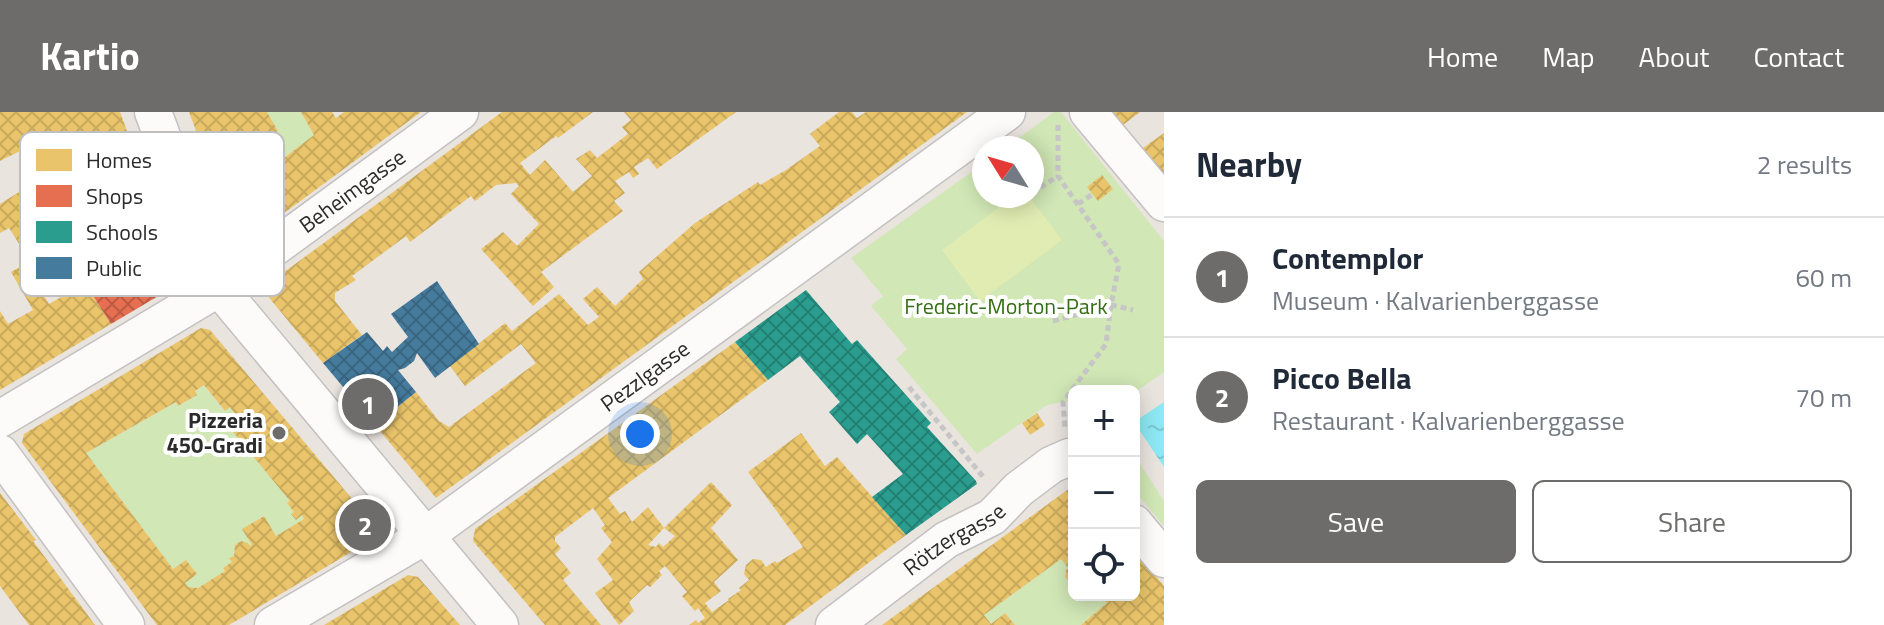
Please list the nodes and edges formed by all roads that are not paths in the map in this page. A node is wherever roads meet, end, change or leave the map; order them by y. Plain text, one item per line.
1 (153, 112) edge
2 (460, 112) edge
3 (1007, 112) edge
4 (1088, 112) edge
5 (160, 132) edge
6 (1164, 203) edge
7 (284, 241) edge
8 (206, 296) edge
9 (226, 296) edge
10 (0, 419) edge
11 (0, 453) edge
12 (1068, 460) edge
13 (1139, 529) edge
14 (425, 536) junction
15 (1164, 559) edge
16 (126, 625) edge
17 (273, 625) edge
18 (500, 625) edge
19 (834, 625) edge

1 - 5 street
2 - 7 street, Beheimgasse
3 - 14 street, Pezzlgasse
4 - 6 street
8 - 10 street, Beheimgasse
9 - 14 street
11 - 16 street
12 - 19 street, Rötzergasse
13 - 15 street
14 - 17 street, Pezzlgasse
14 - 18 street

